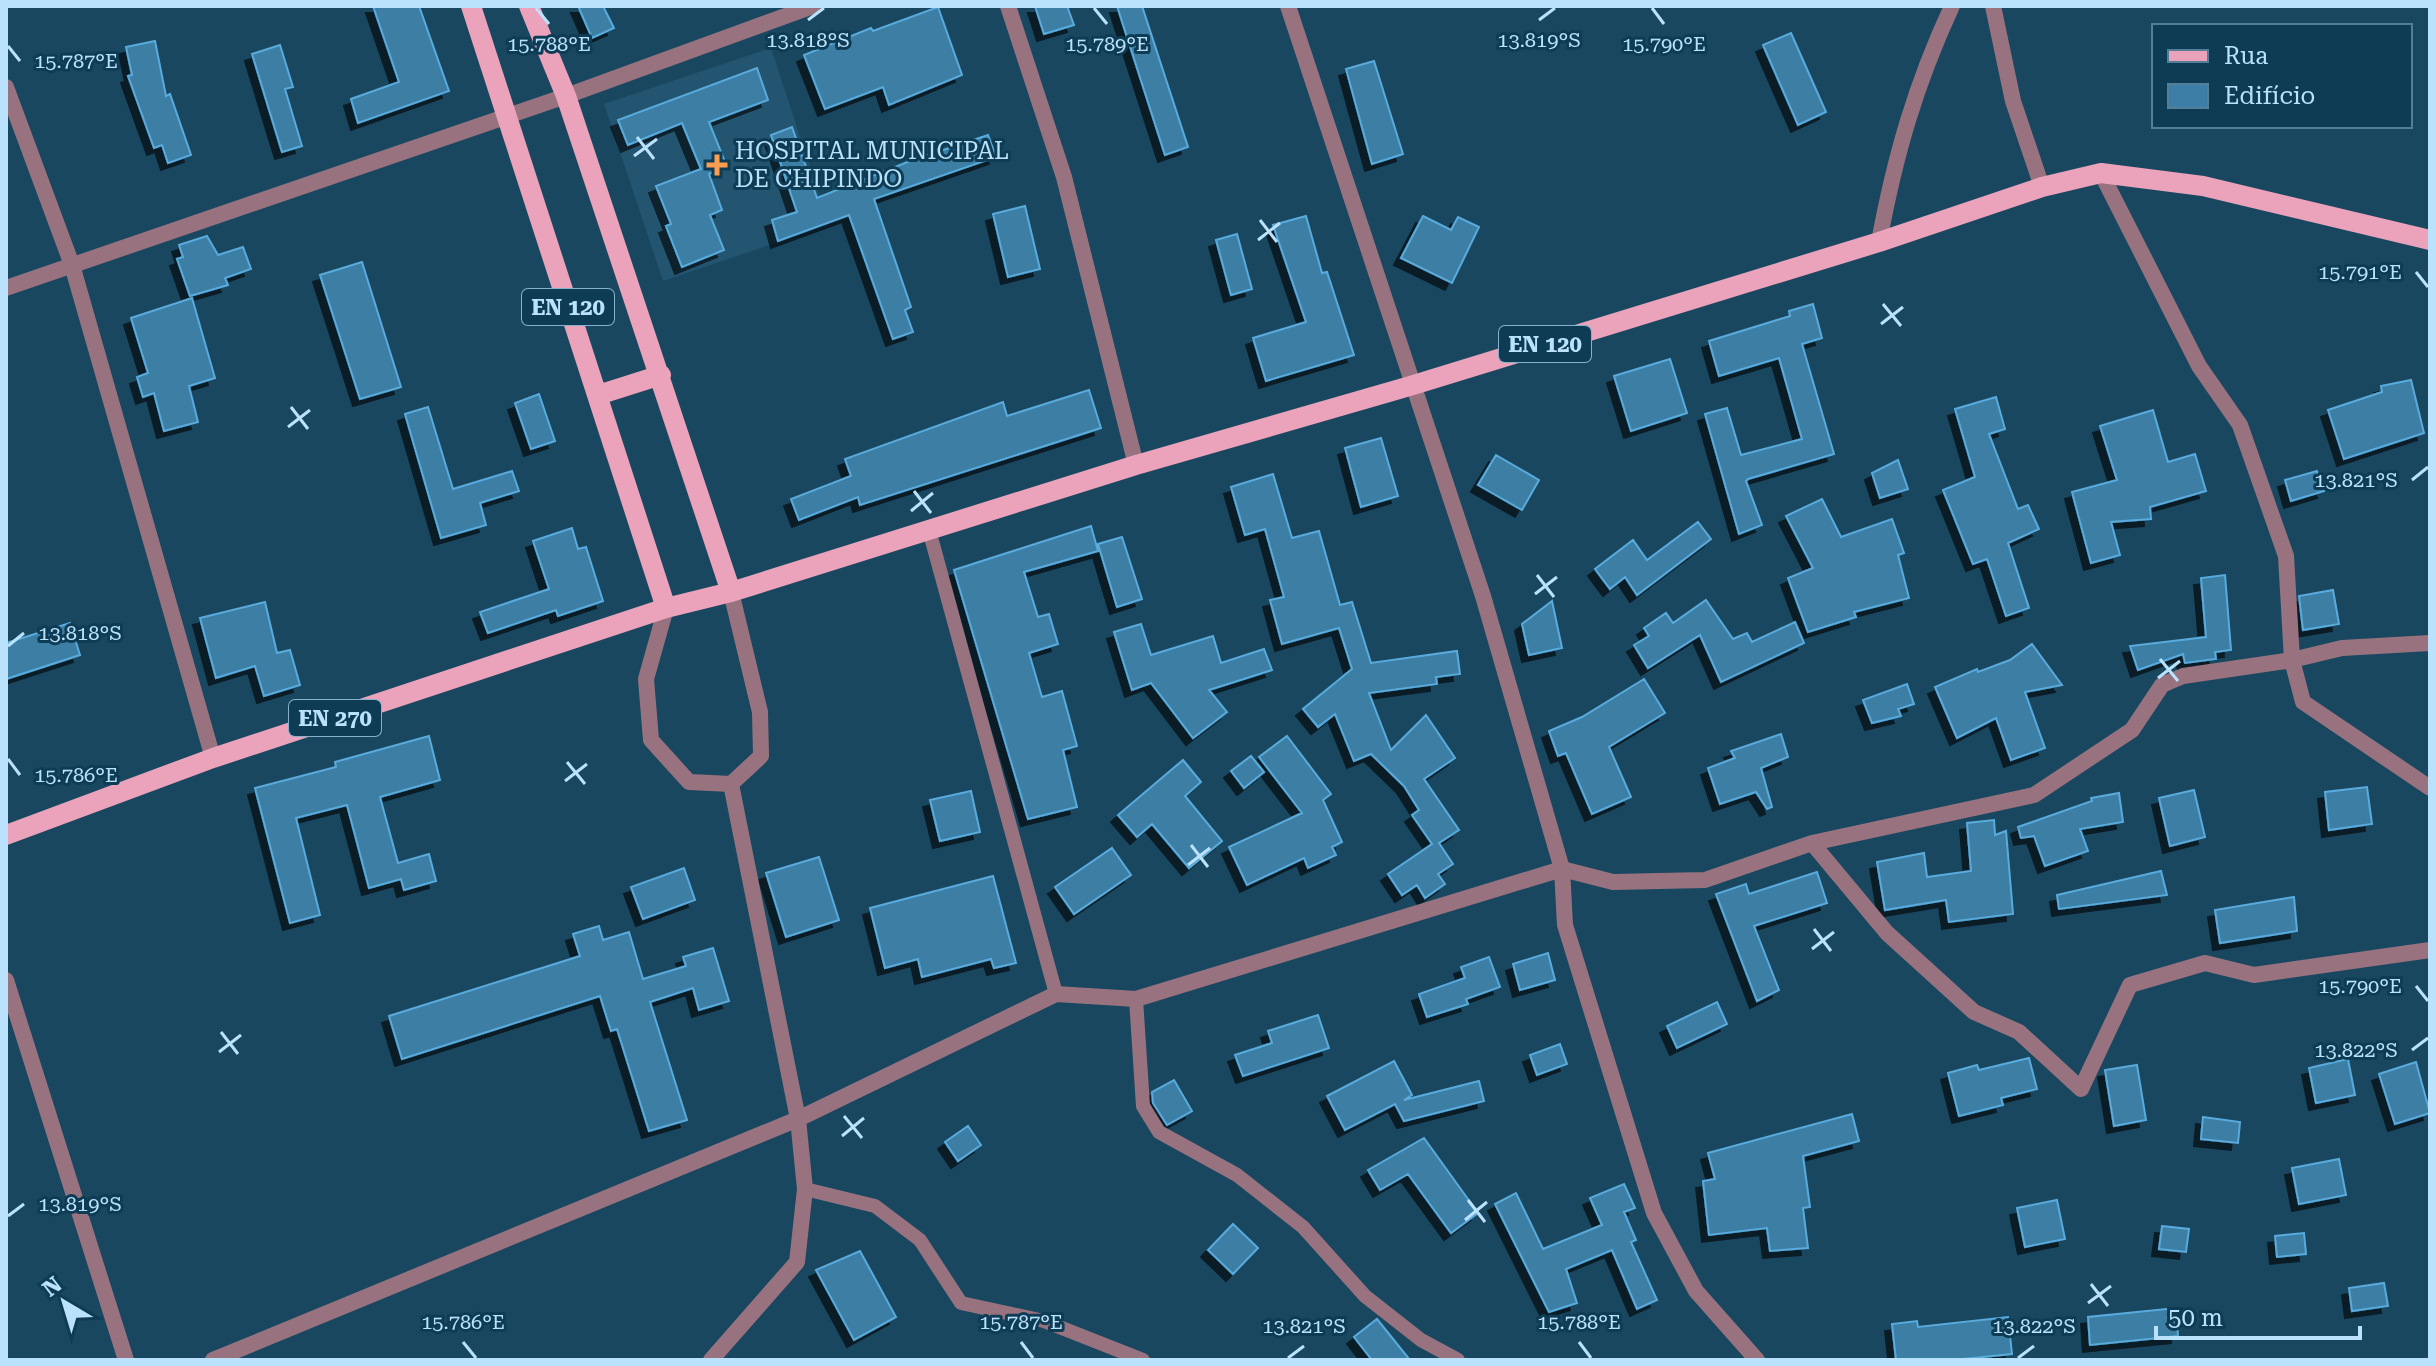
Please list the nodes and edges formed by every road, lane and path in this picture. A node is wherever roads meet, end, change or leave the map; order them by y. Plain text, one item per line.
1 (471, 6) edge
2 (529, 6) edge
3 (813, 6) edge
4 (1008, 6) edge
5 (1288, 6) edge
6 (1952, 6) edge
7 (1993, 6) edge
8 (6, 87) edge
9 (566, 96) junction
10 (504, 116) junction
11 (2101, 173) junction
12 (2042, 187) junction
13 (2430, 240) edge
14 (1879, 242) junction
15 (72, 265) junction
16 (6, 288) edge
17 (661, 375) junction
18 (1410, 386) junction
19 (598, 395) junction
20 (1136, 465) junction
21 (929, 530) junction
22 (731, 592) junction
23 (666, 608) junction
24 (2430, 643) edge
25 (2292, 660) junction
26 (213, 758) junction
27 (731, 784) junction
28 (2430, 788) edge
29 (6, 835) edge
30 (1812, 843) junction
31 (1562, 869) junction
32 (2430, 950) edge
33 (6, 980) edge
34 (1056, 994) junction
35 (1136, 999) junction
36 (798, 1119) junction
37 (805, 1189) junction
38 (126, 1360) edge
39 (213, 1360) edge
40 (711, 1360) edge
41 (1143, 1360) edge
42 (1458, 1360) edge
43 (1757, 1360) edge

1 - 10 main road, EN 120
2 - 9 main road, EN 120
3 - 9 street
4 - 20 street
5 - 18 street
6 - 14 street
7 - 12 street
8 - 15 street
9 - 10 street
9 - 17 main road, EN 120
10 - 15 street
10 - 19 main road, EN 120
11 - 12 main road, EN 120
11 - 13 main road, EN 120
11 - 25 street
12 - 14 main road, EN 120
14 - 18 main road, EN 120
15 - 16 street
15 - 26 street
17 - 19 main road
17 - 22 main road, EN 120
18 - 20 main road, EN 120
18 - 31 street
19 - 23 main road, EN 120
20 - 21 main road, EN 120
21 - 22 main road, EN 120
21 - 34 lane
22 - 23 main road, EN 120
22 - 27 street
23 - 26 main road, EN 270
23 - 27 street
24 - 25 street
25 - 28 street
25 - 30 street
26 - 29 main road, EN 270
27 - 36 street
30 - 31 street
30 - 32 street
31 - 35 street
31 - 43 street
33 - 38 street
34 - 35 street
34 - 36 street
35 - 42 lane
36 - 37 street
36 - 39 street
37 - 40 street
37 - 41 lane

